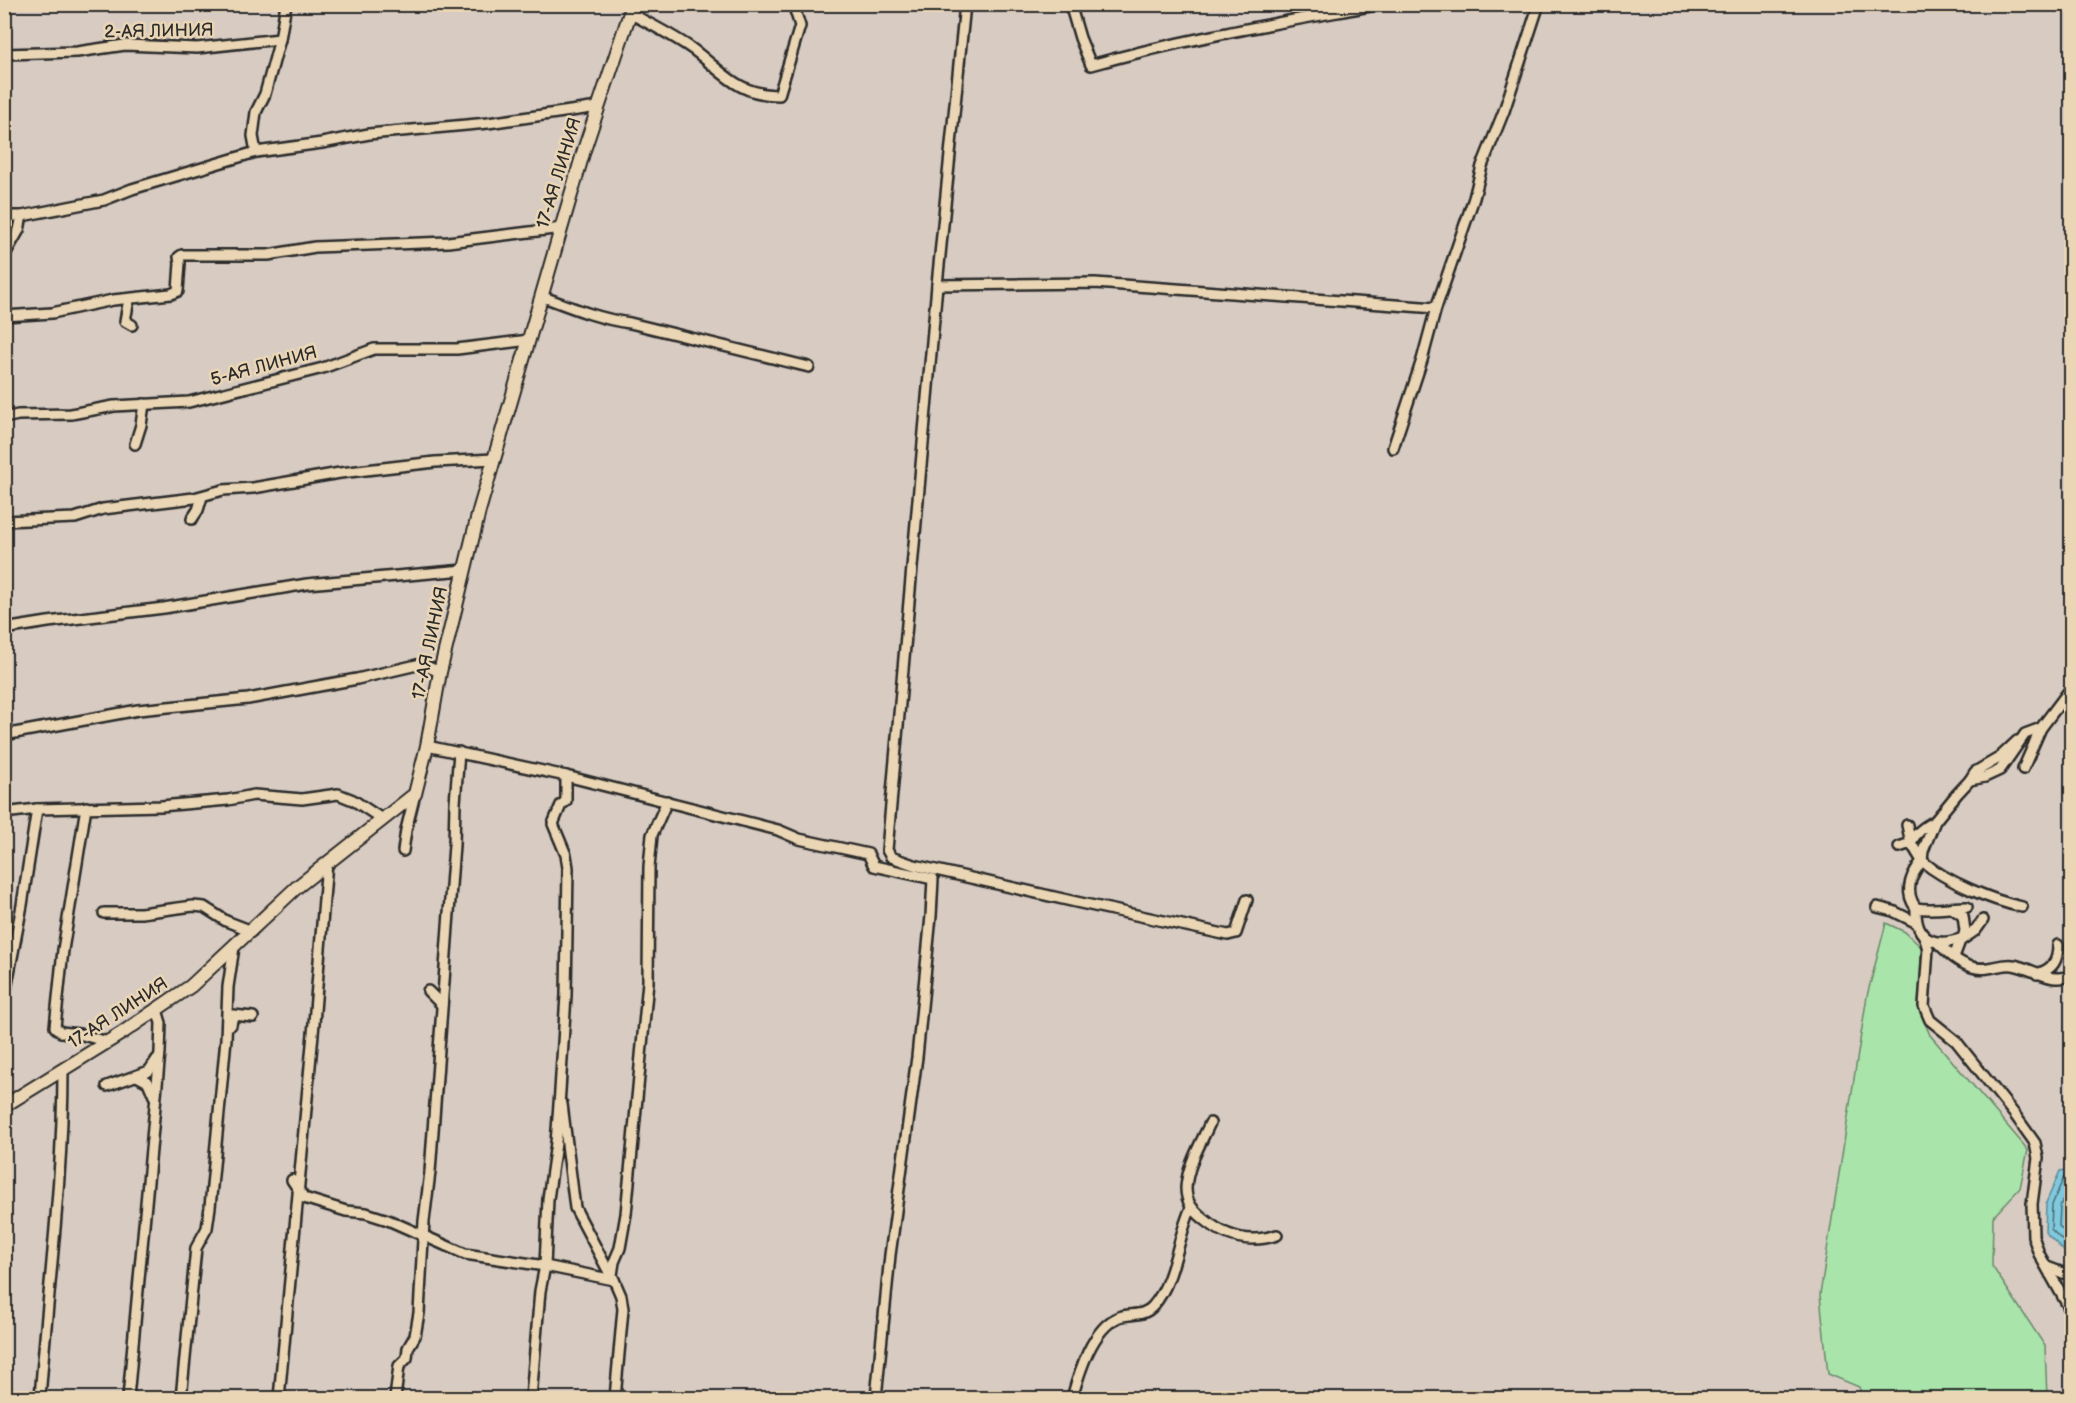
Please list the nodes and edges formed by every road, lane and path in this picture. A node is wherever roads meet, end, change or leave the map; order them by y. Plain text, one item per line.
1 (286, 4) edge
2 (793, 4) edge
3 (965, 4) edge
4 (1070, 4) edge
5 (1381, 4) edge
6 (1539, 4) edge
7 (631, 9) edge
8 (280, 39) junction
9 (4, 54) edge
10 (598, 107) junction
11 (256, 152) junction
12 (4, 216) edge
13 (22, 216) junction
14 (562, 228) junction
15 (4, 256) edge
16 (937, 285) junction
17 (541, 296) junction
18 (129, 299) junction
19 (1436, 308) junction
20 (4, 316) edge
21 (132, 325) dead end
22 (529, 340) junction
23 (809, 367) dead end
24 (144, 404) junction
25 (4, 418) edge
26 (135, 444) dead end
27 (1393, 448) dead end
28 (494, 459) junction
29 (202, 496) junction
30 (192, 519) dead end
31 (4, 521) edge
32 (464, 570) junction
33 (4, 629) edge
34 (440, 672) junction
35 (2072, 687) edge
36 (2041, 728) junction
37 (4, 735) edge
38 (427, 746) junction
39 (459, 752) junction
40 (2023, 769) dead end
41 (566, 776) junction
42 (415, 794) junction
43 (667, 801) junction
44 (86, 807) junction
45 (37, 809) junction
46 (4, 813) edge
47 (382, 819) junction
48 (1935, 821) junction
49 (1907, 825) dead end
50 (1911, 843) junction
51 (1899, 847) dead end
52 (404, 851) dead end
53 (1922, 861) junction
54 (327, 862) junction
55 (1909, 887) junction
56 (1247, 900) dead end
57 (1877, 907) dead end
58 (2022, 907) dead end
59 (1916, 908) junction
60 (1952, 908) junction
61 (1967, 908) dead end
62 (104, 913) dead end
63 (1912, 920) junction
64 (1983, 920) dead end
65 (252, 931) junction
66 (1924, 936) junction
67 (1963, 938) junction
68 (1938, 943) junction
69 (2058, 945) dead end
70 (234, 947) junction
71 (1954, 957) junction
72 (2051, 974) junction
73 (2072, 975) edge
74 (428, 991) dead end
75 (4, 1000) edge
76 (442, 1005) junction
77 (158, 1010) junction
78 (253, 1017) dead end
79 (226, 1039) junction
80 (108, 1042) junction
81 (159, 1058) junction
82 (63, 1070) junction
83 (137, 1076) junction
84 (107, 1086) dead end
85 (560, 1091) junction
86 (155, 1097) junction
87 (4, 1106) edge
88 (1210, 1123) dead end
89 (292, 1180) dead end
90 (299, 1191) junction
91 (1191, 1209) junction
92 (1277, 1235) dead end
93 (423, 1237) junction
94 (545, 1266) junction
95 (2047, 1267) junction
96 (2072, 1274) edge
97 (614, 1280) junction
98 (2072, 1313) edge
99 (40, 1398) edge
100 (128, 1398) edge
101 (181, 1398) edge
102 (279, 1398) edge
103 (395, 1398) edge
104 (531, 1398) edge
105 (615, 1398) edge
106 (876, 1398) edge
107 (1072, 1398) edge

1 - 8 street
2 - 7 street
3 - 16 street
4 - 5 street
6 - 19 street
7 - 10 street, 17-АЯ ЛИНИЯ
8 - 9 street, 2-АЯ ЛИНИЯ
8 - 11 street
10 - 11 street
10 - 14 street, 17-АЯ ЛИНИЯ
11 - 13 street
12 - 13 street
13 - 15 street
14 - 17 street, 17-АЯ ЛИНИЯ
14 - 18 street
16 - 19 street
16 - 56 street
17 - 22 street, 17-АЯ ЛИНИЯ
17 - 23 street
18 - 20 street
18 - 21 street
19 - 27 street
22 - 24 street, 5-АЯ ЛИНИЯ
22 - 28 street, 17-АЯ ЛИНИЯ
24 - 25 street, 5-АЯ ЛИНИЯ
24 - 26 street
28 - 29 street
28 - 32 street, 17-АЯ ЛИНИЯ
29 - 30 street
29 - 31 street
32 - 33 street
32 - 34 street, 17-АЯ ЛИНИЯ
34 - 37 street
34 - 38 street, 17-АЯ ЛИНИЯ
35 - 36 street
36 - 40 street
36 - 48 street
38 - 39 street
38 - 42 street, 17-АЯ ЛИНИЯ
39 - 41 street
39 - 76 street
41 - 43 street
41 - 85 street
42 - 47 street, 17-АЯ ЛИНИЯ
42 - 52 street
43 - 97 street
43 - 106 street
44 - 45 street
44 - 47 street
44 - 80 street
45 - 46 street
45 - 75 street
47 - 54 street, 17-АЯ ЛИНИЯ
48 - 50 street
48 - 53 street
49 - 50 street
50 - 51 street
50 - 53 street
53 - 55 street
53 - 58 street
54 - 65 street, 17-АЯ ЛИНИЯ
54 - 90 street
55 - 59 street
55 - 63 street
57 - 63 street
59 - 60 street
59 - 63 street
60 - 61 street
60 - 67 street
62 - 65 street
63 - 66 street
64 - 67 street
65 - 70 street, 17-АЯ ЛИНИЯ
66 - 68 street
66 - 95 street
67 - 68 street
67 - 71 street
68 - 71 street
69 - 72 street
70 - 77 street, 17-АЯ ЛИНИЯ
70 - 79 street
71 - 72 street
72 - 73 street
74 - 76 street
76 - 93 street
77 - 80 street, 17-АЯ ЛИНИЯ
77 - 81 street
78 - 79 street
79 - 101 street
80 - 82 street, 17-АЯ ЛИНИЯ
81 - 83 street
81 - 86 street
82 - 87 street, 17-АЯ ЛИНИЯ
82 - 99 street
83 - 84 street
83 - 86 street
85 - 94 street
85 - 97 street
86 - 100 street
88 - 91 street
89 - 90 street
90 - 93 street
90 - 102 street
91 - 92 street
91 - 107 street
93 - 94 street
93 - 103 street
94 - 97 street
94 - 104 street
95 - 96 street
95 - 98 street
97 - 105 street

